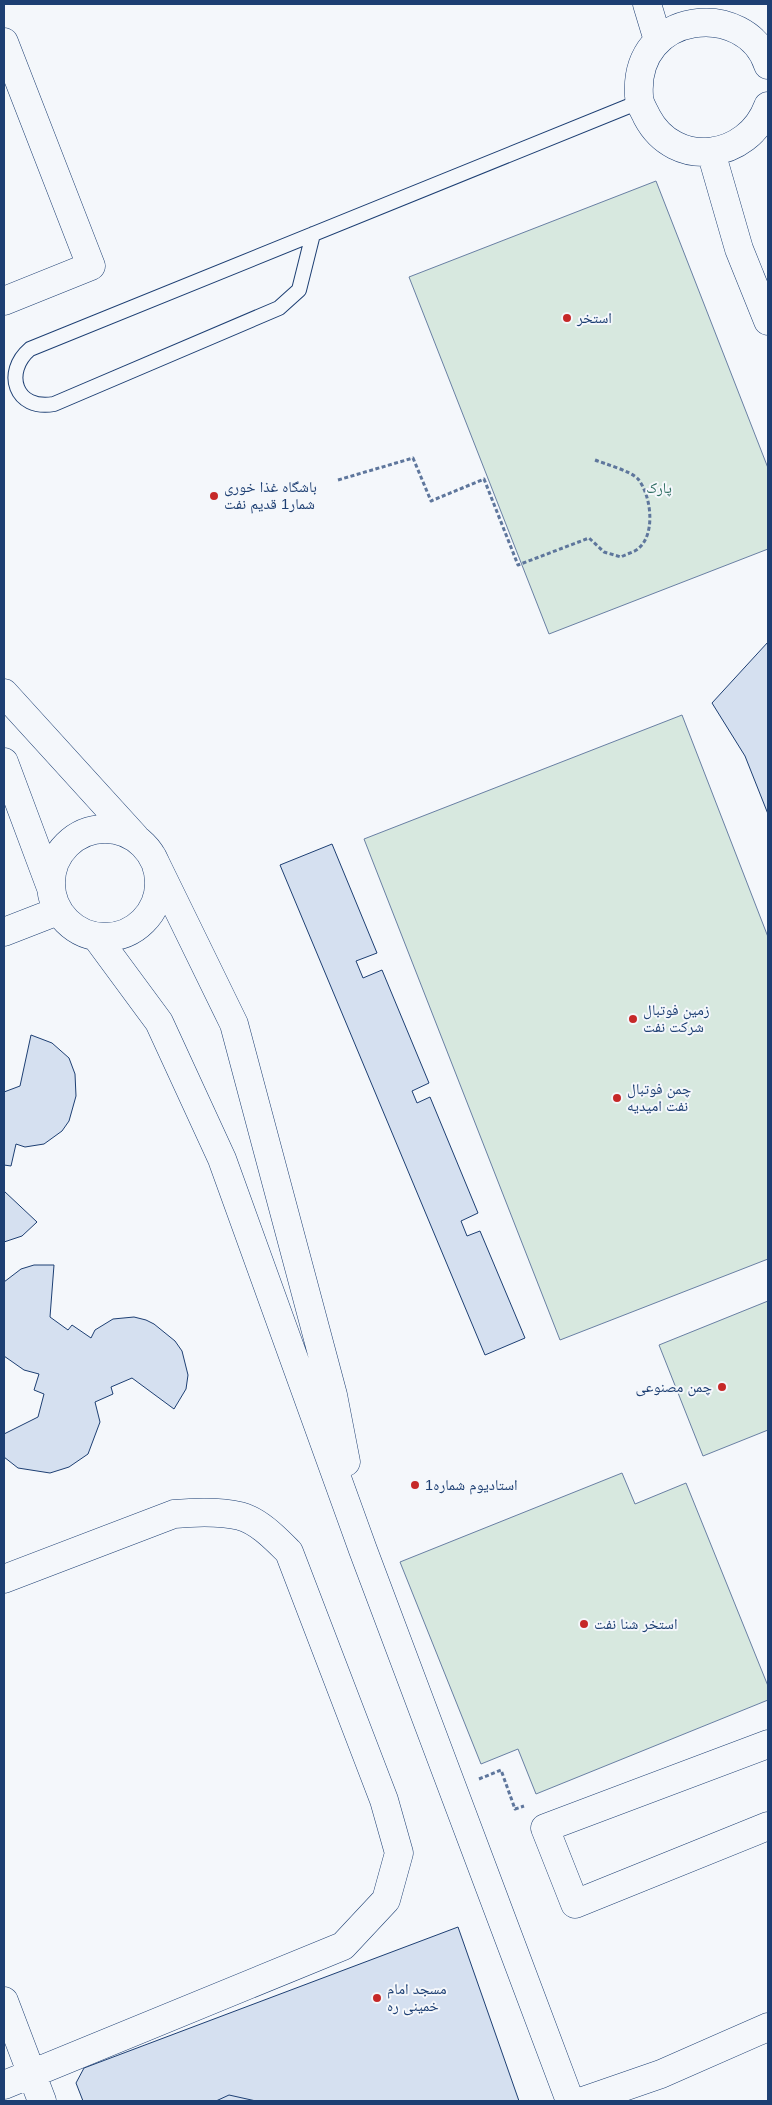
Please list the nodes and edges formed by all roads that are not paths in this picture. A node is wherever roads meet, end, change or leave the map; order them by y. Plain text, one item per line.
1 (646, 4) edge
2 (727, 14) edge
3 (657, 37) junction
4 (4, 42) edge
5 (767, 59) edge
6 (639, 102) junction
7 (768, 106) edge
8 (711, 152) junction
9 (313, 234) junction
10 (4, 301) edge
11 (768, 322) edge
12 (4, 693) edge
13 (4, 762) edge
14 (144, 847) junction
15 (54, 899) junction
16 (4, 932) edge
17 (97, 938) junction
18 (363, 1550) junction
19 (4, 1579) edge
20 (768, 1744) edge
21 (768, 1826) edge
22 (4, 2000) edge
23 (768, 2027) edge
24 (32, 2074) junction
25 (4, 2085) edge
26 (42, 2101) edge
27 (570, 2101) edge
28 (583, 2101) edge

1 - 3 street
2 - 3 street
2 - 5 street
3 - 6 street
4 - 10 street
6 - 8 street
6 - 9 lane
7 - 8 street
8 - 11 street
9 - 9 lane
12 - 14 street
13 - 15 street
14 - 15 street
14 - 17 street
14 - 18 street
15 - 16 street
15 - 17 street
17 - 18 street
18 - 27 street
19 - 24 street
20 - 21 street
22 - 24 street
23 - 28 street
24 - 25 street
24 - 26 street

